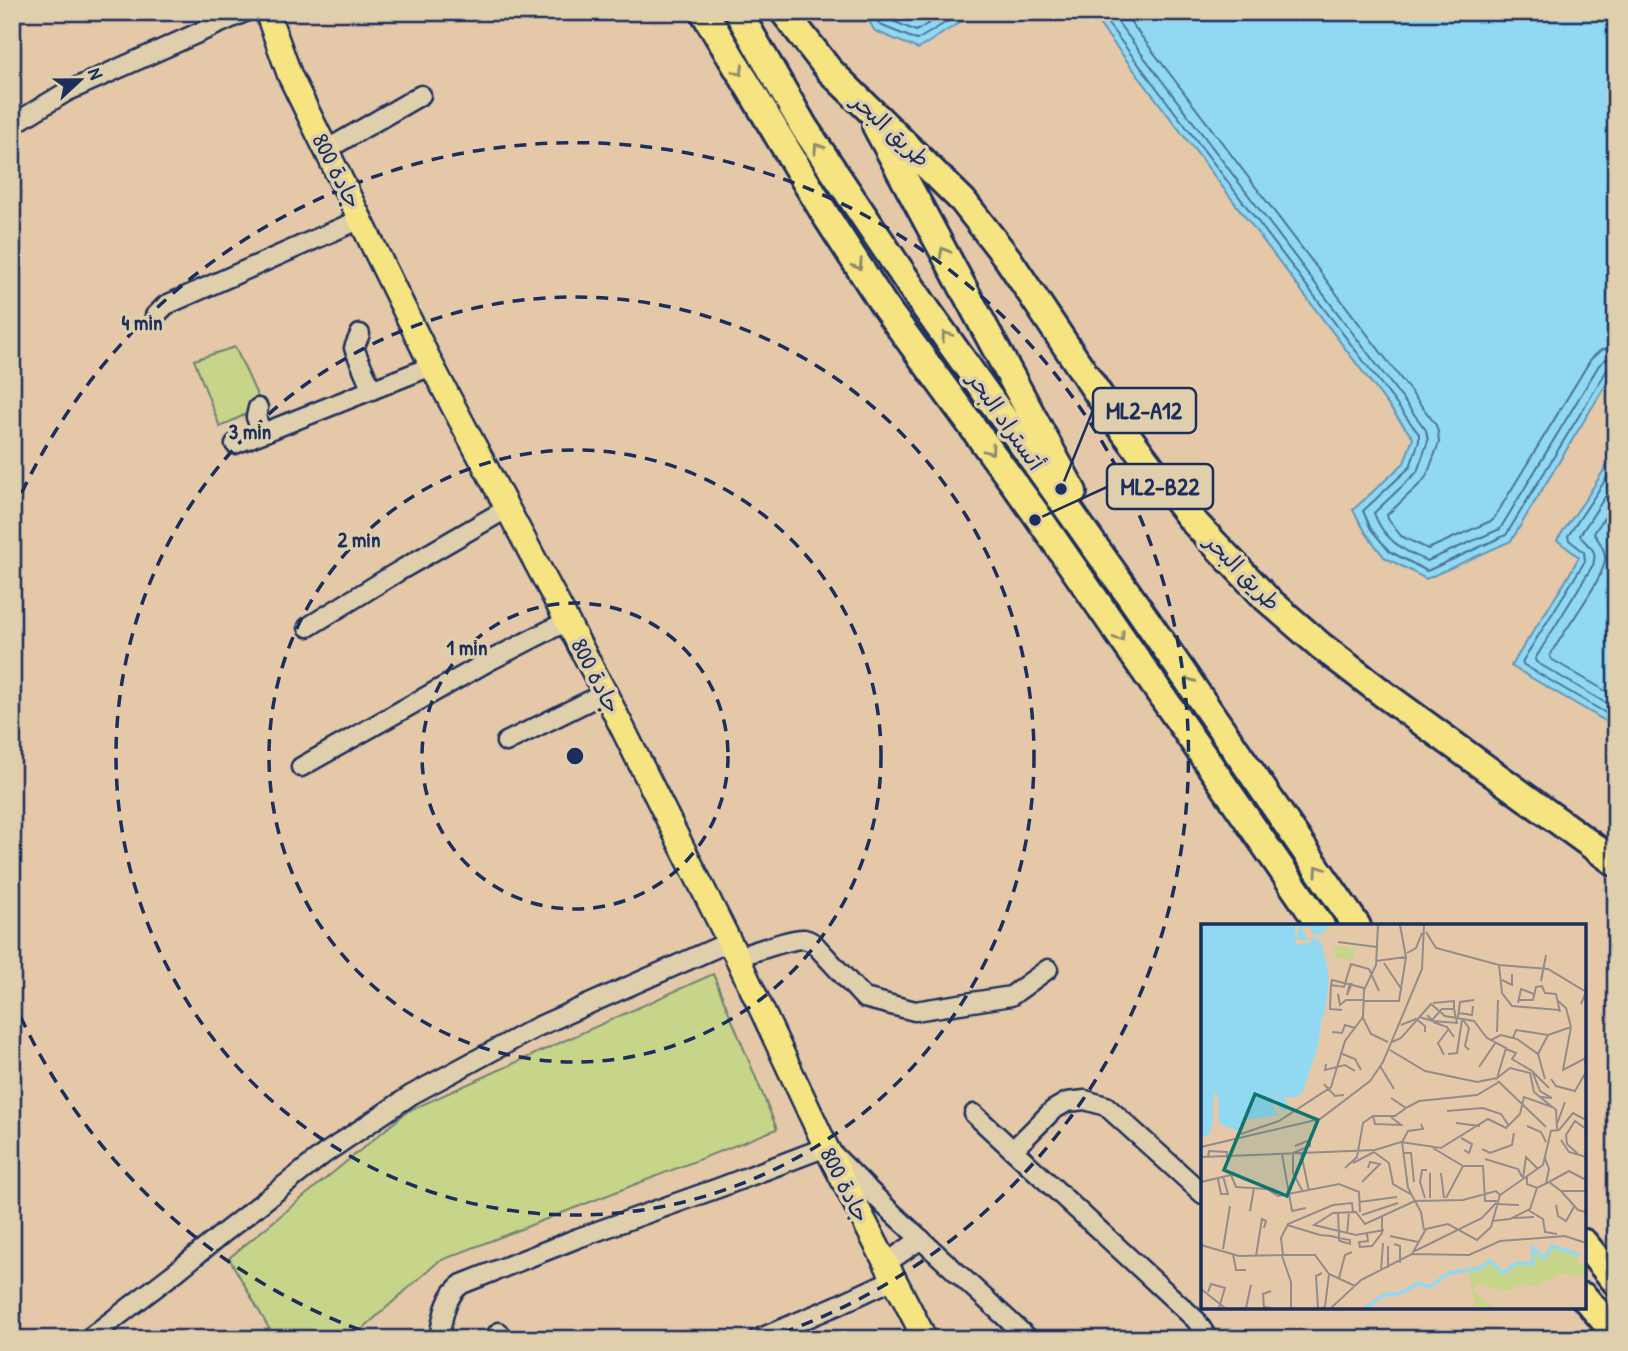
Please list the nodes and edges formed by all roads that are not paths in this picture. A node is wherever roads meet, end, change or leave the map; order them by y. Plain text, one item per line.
1 (245, 12) edge
2 (267, 12) edge
3 (704, 12) edge
4 (738, 12) edge
5 (784, 12) edge
6 (421, 95) dead end
7 (866, 107) junction
8 (12, 125) edge
9 (326, 150) junction
10 (361, 219) junction
11 (155, 316) dead end
12 (360, 334) dead end
13 (432, 366) junction
14 (372, 390) junction
15 (258, 408) dead end
16 (262, 433) junction
17 (234, 444) dead end
18 (508, 508) junction
19 (1127, 593) junction
20 (568, 621) junction
21 (308, 627) dead end
22 (605, 693) junction
23 (506, 742) dead end
24 (301, 767) dead end
25 (1616, 863) edge
26 (1320, 924) edge
27 (1356, 924) edge
28 (733, 949) junction
29 (1048, 969) dead end
30 (974, 1114) dead end
31 (826, 1147) junction
32 (1013, 1150) junction
33 (1201, 1192) edge
34 (920, 1239) junction
35 (1586, 1244) edge
36 (889, 1272) junction
37 (1616, 1282) edge
38 (1586, 1299) edge
39 (1616, 1334) edge
40 (88, 1339) edge
41 (439, 1339) edge
42 (758, 1339) edge
43 (925, 1339) edge
44 (1029, 1339) edge
45 (1208, 1339) edge

1 - 8 street
2 - 9 main road, جادة 800
3 -> 26 highway, أتستراد البحر
19 -> 4 highway, أتستراد البحر
5 - 7 highway, طريق البحر
6 - 9 street
19 -> 7 highway
7 - 25 highway, طريق البحر
9 - 10 main road, جادة 800
10 - 11 street
10 - 13 main road, جادة 800
12 - 14 street
13 - 14 street
13 - 18 main road, جادة 800
14 - 16 street
15 - 16 street
16 - 17 street
18 - 20 main road, جادة 800
18 - 21 street
27 -> 19 highway, أتستراد البحر
20 - 22 main road, جادة 800
20 - 24 street
22 - 23 street
22 - 28 main road, جادة 800
28 - 29 street
28 - 31 main road, جادة 800
28 - 40 street
30 - 32 street
31 - 34 street
31 - 36 main road, جادة 800
31 - 41 street
32 - 33 street
32 - 45 street
34 - 36 street
34 - 44 street
35 - 37 highway
36 - 42 street
36 - 43 main road, جادة 800
38 - 39 highway

